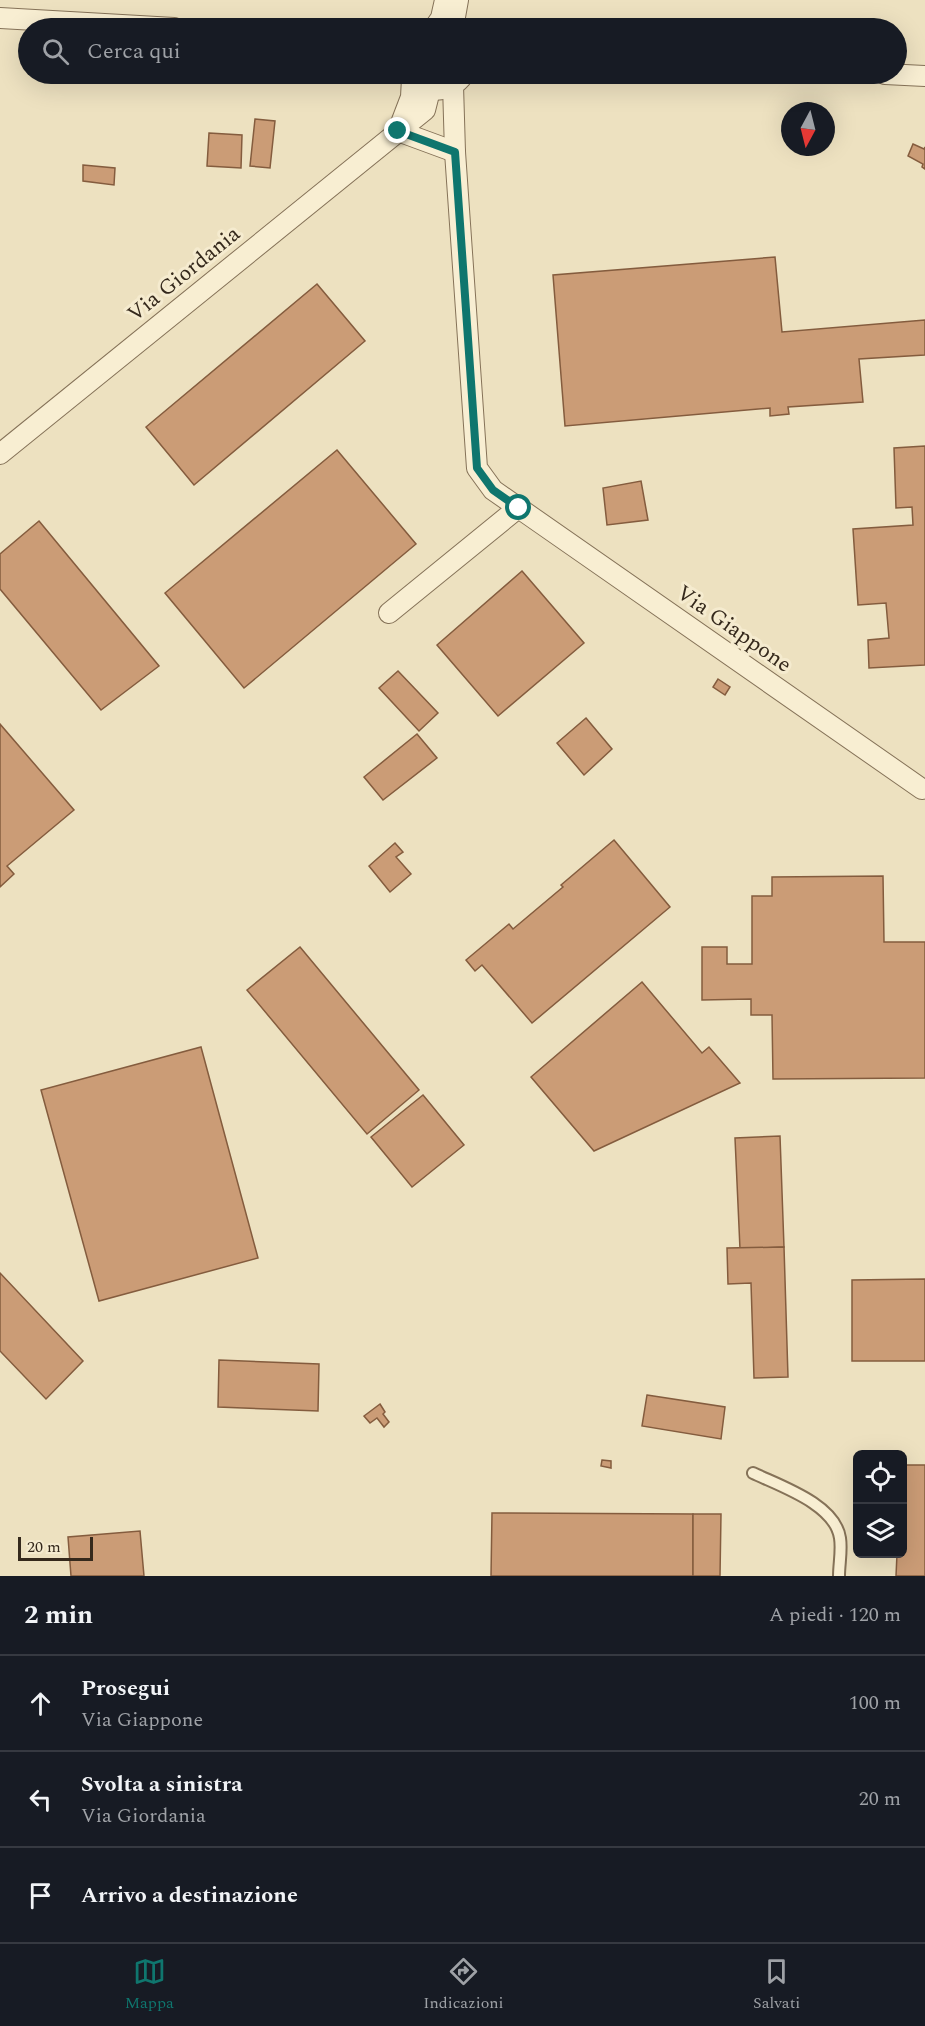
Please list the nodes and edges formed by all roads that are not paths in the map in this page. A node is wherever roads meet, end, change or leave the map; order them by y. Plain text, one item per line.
1 (445, 0) edge
2 (458, 0) edge
3 (0, 18) edge
4 (441, 18) edge
5 (455, 18) edge
6 (18, 19) edge
7 (907, 75) edge
8 (925, 76) edge
9 (411, 84) edge
10 (419, 84) edge
11 (452, 84) edge
12 (463, 84) edge
13 (430, 90) junction
14 (398, 131) junction
15 (455, 152) junction
16 (0, 454) edge
17 (519, 508) junction
18 (389, 613) dead end
19 (922, 789) dead end
20 (753, 1473) dead end
21 (839, 1576) edge

1 - 4 street
2 - 5 street
3 - 6 street
7 - 8 street
9 - 14 street
10 - 13 street
11 - 13 street
12 - 15 street, Via Giappone
13 - 14 street, Via Giordania
13 - 15 street, Via Giappone
14 - 15 street
14 - 16 street, Via Giordania
15 - 17 street, Via Giappone
17 - 18 street
17 - 19 street, Via Giappone
20 - 21 lane

